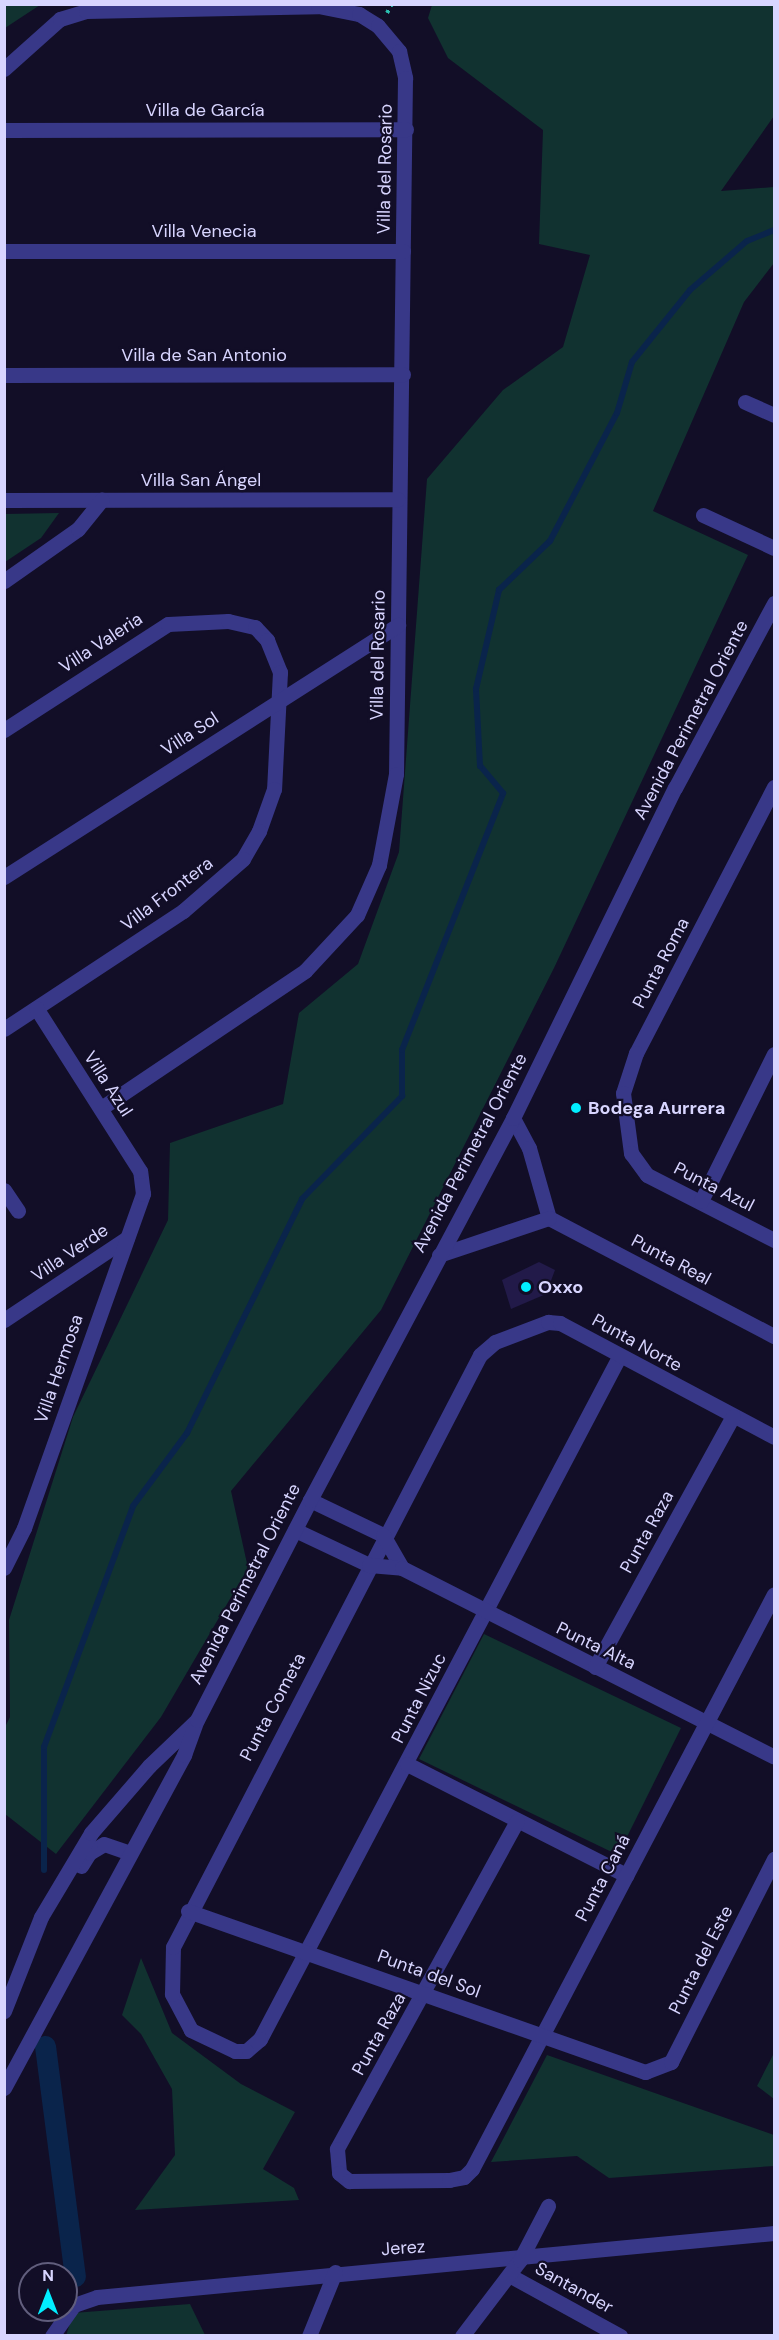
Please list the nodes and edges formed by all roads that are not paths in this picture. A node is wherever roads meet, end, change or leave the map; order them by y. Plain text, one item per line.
1 (4, 69) edge
2 (406, 129) junction
3 (4, 130) edge
4 (4, 251) edge
5 (403, 251) junction
6 (403, 374) junction
7 (4, 375) edge
8 (745, 402) dead end
9 (774, 415) edge
10 (102, 499) junction
11 (398, 499) junction
12 (4, 500) edge
13 (703, 515) dead end
14 (774, 548) edge
15 (4, 581) edge
16 (774, 603) edge
17 (398, 625) junction
18 (278, 701) junction
19 (4, 730) edge
20 (774, 787) edge
21 (4, 877) edge
22 (36, 1008) junction
23 (4, 1029) edge
24 (774, 1054) edge
25 (101, 1108) junction
26 (513, 1118) junction
27 (638, 1165) joint
28 (144, 1182) joint
29 (4, 1190) edge
30 (701, 1201) junction
31 (18, 1211) dead end
32 (549, 1218) junction
33 (127, 1238) junction
34 (774, 1240) edge
35 (439, 1255) junction
36 (4, 1320) edge
37 (774, 1336) edge
38 (480, 1355) joint
39 (620, 1357) junction
40 (734, 1416) junction
41 (774, 1437) edge
42 (310, 1500) junction
43 (295, 1530) junction
44 (383, 1536) junction
45 (369, 1564) junction
46 (4, 1568) edge
47 (402, 1568) junction
48 (774, 1594) edge
49 (484, 1612) junction
50 (595, 1666) junction
51 (197, 1720) junction
52 (706, 1723) junction
53 (774, 1757) edge
54 (407, 1764) junction
55 (517, 1821) junction
56 (130, 1853) junction
57 (774, 1859) edge
58 (626, 1875) junction
59 (188, 1911) junction
60 (307, 1950) junction
61 (25, 1968) junction
62 (424, 1994) junction
63 (4, 2011) edge
64 (542, 2036) junction
65 (246, 2051) joint
66 (656, 2071) joint
67 (4, 2088) edge
68 (464, 2177) joint
69 (548, 2206) dead end
70 (774, 2233) edge
71 (520, 2260) junction
72 (335, 2272) junction
73 (509, 2275) junction
74 (52, 2335) edge
75 (309, 2336) edge
76 (462, 2336) edge
77 (620, 2336) edge

1 - 2 street, Villa del Rosario
2 - 3 street, Villa de García
2 - 5 street, Villa del Rosario
4 - 5 street, Villa Venecia
5 - 6 street, Villa del Rosario
6 - 7 street, Villa de San Antonio
6 - 11 street, Villa del Rosario
8 - 9 street
10 - 11 street, Villa San Ángel
10 - 12 street, Villa San Ángel
10 - 15 street
11 - 17 street, Villa del Rosario
13 - 14 street
16 - 26 street, Avenida Perimetral Oriente
17 - 18 street, Villa Sol
17 - 25 street, Villa del Rosario
18 - 19 street, Villa Valeria
18 - 21 street, Villa Sol
18 - 22 street, Villa Frontera
20 - 27 street, Punta Roma
22 - 23 street, Villa Frontera
22 - 25 street, Villa Azul
24 - 30 street
25 - 28 street, Villa Azul
26 - 32 street
26 - 35 street, Avenida Perimetral Oriente
27 - 30 street, Punta Azul
28 - 33 street, Villa Hermosa
29 - 31 street
30 - 34 street, Punta Azul
32 - 35 street
32 - 37 street, Punta Real
33 - 36 street, Villa Verde
33 - 46 street, Villa Hermosa
35 - 42 street, Avenida Perimetral Oriente
38 - 39 street, Punta Norte
38 - 44 street, Punta Cometa
39 - 40 street, Punta Norte
39 - 49 street, Punta Nizuc
40 - 41 street, Punta Norte
40 - 50 street, Punta Raza
42 - 43 street, Avenida Perimetral Oriente
42 - 44 street
43 - 45 street, Punta Alta
43 - 51 street, Avenida Perimetral Oriente
44 - 45 street, Punta Cometa
44 - 47 street
45 - 47 street, Punta Alta
45 - 59 street, Punta Cometa
47 - 49 street, Punta Alta
48 - 52 street, Punta Caná
49 - 50 street, Punta Alta
49 - 54 street, Punta Nizuc
50 - 52 street, Punta Alta
51 - 56 street, Avenida Perimetral Oriente
51 - 61 street, Avenida Perimetral Oriente
52 - 53 street, Punta Alta
52 - 58 street, Punta Caná
54 - 55 street
54 - 60 street, Punta Nizuc
55 - 58 street
55 - 62 street, Punta Raza
56 - 61 street
56 - 67 street, Avenida Perimetral Oriente
57 - 66 street, Punta del Este
58 - 64 street, Punta Caná
59 - 60 street, Punta del Sol
59 - 65 street, Punta Cometa
60 - 62 street, Punta del Sol
60 - 65 street, Punta Nizuc
61 - 63 street, Avenida Perimetral Oriente
62 - 64 street, Punta del Sol
62 - 68 street, Punta Raza
64 - 66 street, Punta del Sol
64 - 68 street, Punta Caná
69 - 71 street
70 - 71 street, Jerez
71 - 72 street, Jerez
71 - 73 street
72 - 74 street, Jerez
72 - 75 street
73 - 76 street
73 - 77 street, Santander

